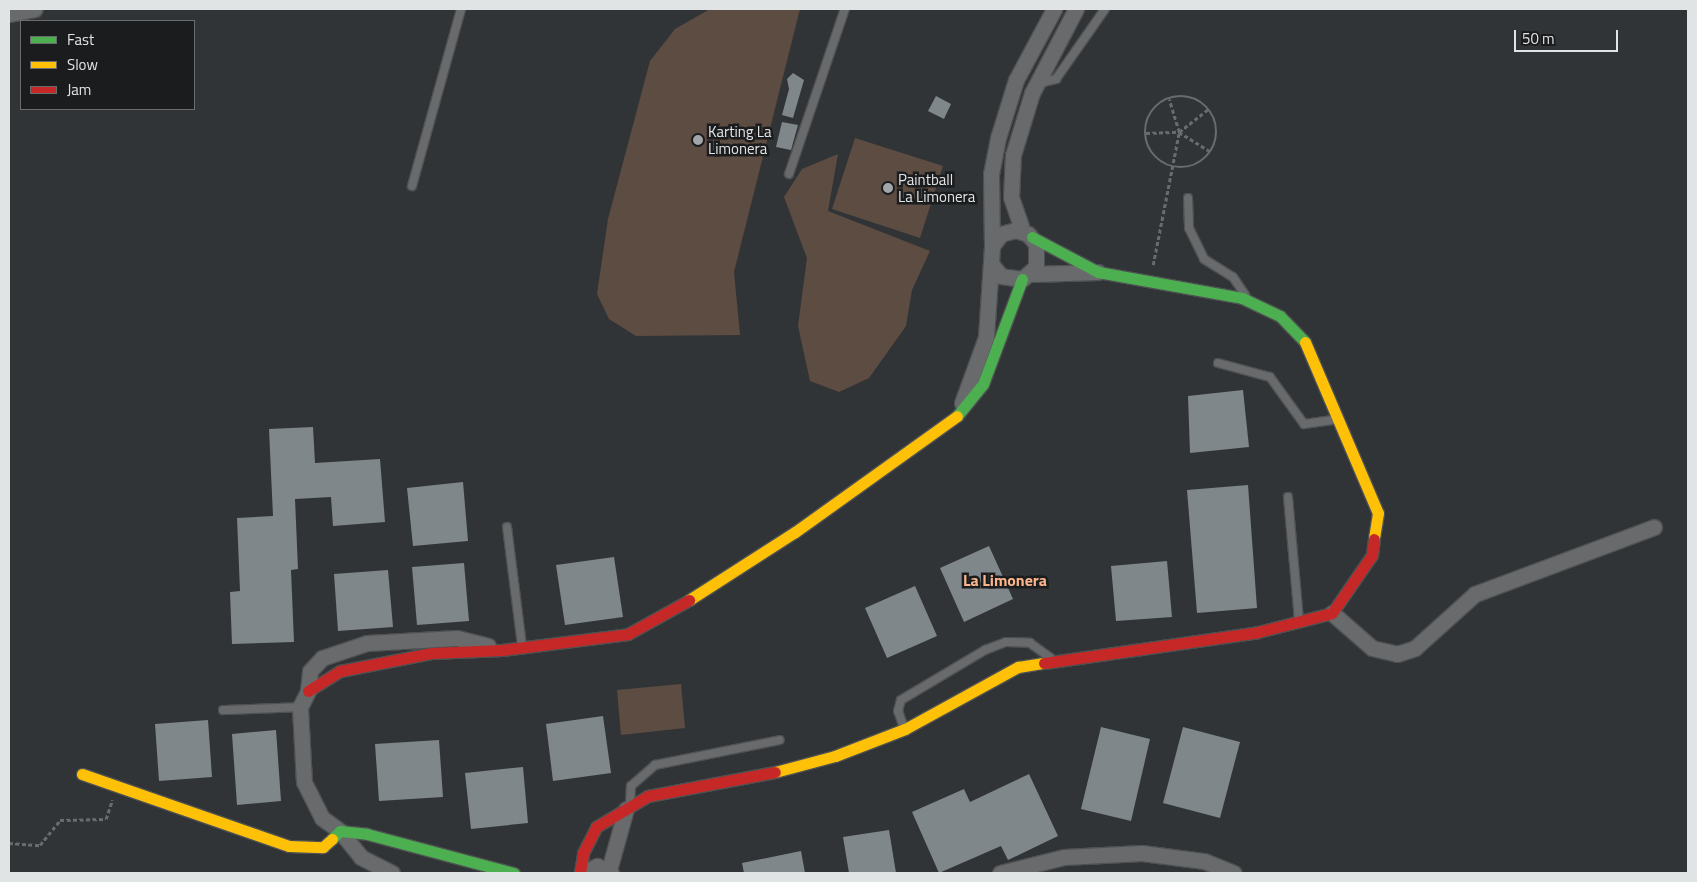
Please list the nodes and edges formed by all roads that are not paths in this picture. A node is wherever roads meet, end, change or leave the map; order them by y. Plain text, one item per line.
1 (35, 9) edge
2 (461, 9) edge
3 (845, 9) edge
4 (1054, 9) edge
5 (1076, 9) edge
6 (1105, 9) edge
7 (9, 14) edge
8 (1036, 84) junction
9 (789, 174) dead end
10 (412, 186) dead end
11 (1188, 198) dead end
12 (1027, 234) junction
13 (992, 246) junction
14 (992, 265) junction
15 (1098, 272) junction
16 (1027, 276) junction
17 (1249, 300) junction
18 (1218, 363) dead end
19 (958, 415) junction
20 (1340, 418) junction
21 (1288, 497) dead end
22 (507, 527) dead end
23 (1654, 527) dead end
24 (1332, 613) junction
25 (1299, 623) junction
26 (522, 648) junction
27 (502, 650) junction
28 (1054, 660) junction
29 (308, 691) junction
30 (300, 707) junction
31 (223, 710) dead end
32 (905, 729) junction
33 (780, 740) dead end
34 (82, 774) dead end
35 (629, 808) junction
36 (340, 831) junction
37 (610, 872) edge
38 (392, 873) edge
39 (514, 873) edge
40 (581, 873) edge
41 (1000, 873) edge
42 (1234, 873) edge

1 - 7 street
2 - 10 lane
3 - 9 lane
4 - 13 street
5 - 8 street
6 - 8 lane
8 - 12 street
11 - 17 lane
12 - 13 street
12 - 15 street
12 - 16 street
13 - 14 street
14 - 16 street
14 - 19 street
15 - 16 street
15 - 17 street
16 - 19 street
17 - 20 street
18 - 20 lane
19 - 26 street
20 - 24 street
21 - 25 lane
22 - 26 lane
23 - 24 street
24 - 25 street
25 - 28 street
26 - 27 street
27 - 29 street
27 - 29 street
28 - 32 street
28 - 32 lane
29 - 30 street
30 - 31 lane
30 - 36 street
32 - 35 street
33 - 35 lane
34 - 36 street
35 - 37 street
35 - 40 street
36 - 38 street
36 - 39 street
37 - 40 street
41 - 42 street

